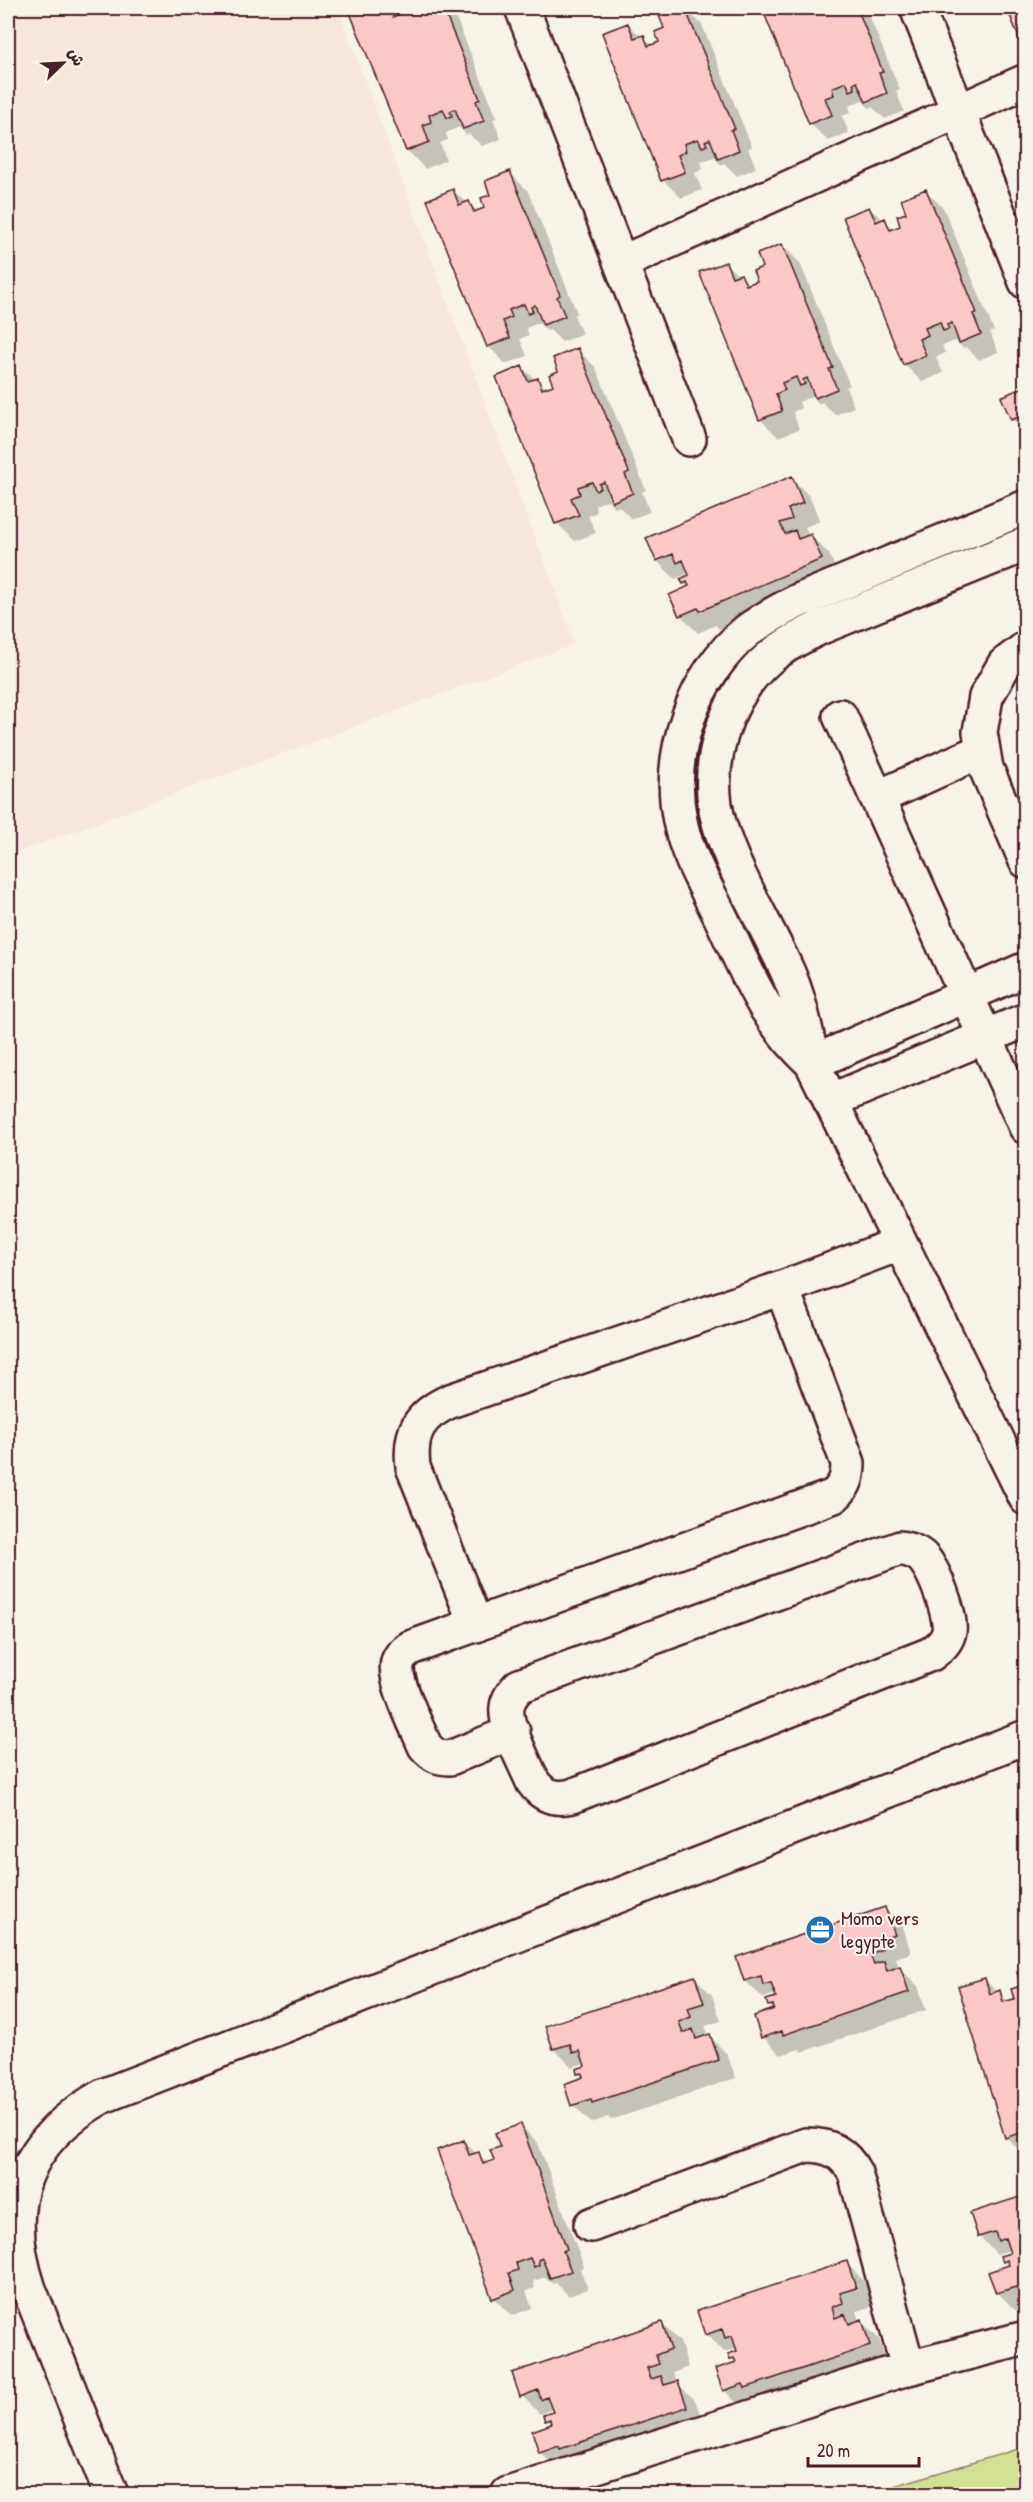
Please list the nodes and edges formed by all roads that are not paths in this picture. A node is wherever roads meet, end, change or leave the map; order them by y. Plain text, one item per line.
1 (522, 8) edge
2 (917, 8) edge
3 (1026, 81) edge
4 (958, 111) junction
5 (621, 262) junction
6 (1026, 282) edge
7 (689, 439) dead end
8 (1026, 507) edge
9 (1026, 544) edge
10 (1026, 648) edge
11 (840, 716) dead end
12 (983, 750) junction
13 (877, 798) junction
14 (1026, 861) edge
15 (1026, 969) edge
16 (966, 996) junction
17 (1026, 1020) edge
18 (985, 1037) junction
19 (812, 1063) junction
20 (830, 1101) junction
21 (1026, 1127) edge
22 (899, 1244) junction
23 (782, 1288) junction
24 (1026, 1498) edge
25 (476, 1625) junction
26 (513, 1732) junction
27 (1026, 1737) edge
28 (591, 2225) dead end
29 (1026, 2338) edge
30 (908, 2368) junction
31 (111, 2494) edge
32 (508, 2494) edge

1 - 5 street
2 - 4 street
3 - 4 street
4 - 5 street
4 - 6 street
5 - 7 street
8 - 19 street
9 - 19 street
10 - 12 street
11 - 13 street
12 - 13 street
12 - 14 street
13 - 16 street
15 - 16 street
16 - 18 street
16 - 19 street
17 - 18 street
18 - 20 street
18 - 21 street
19 - 20 street
20 - 22 street
22 - 23 street
22 - 24 street
23 - 25 street
23 - 25 street
25 - 26 street
26 - 26 street
27 - 31 street
28 - 30 street
29 - 30 street
30 - 32 street

